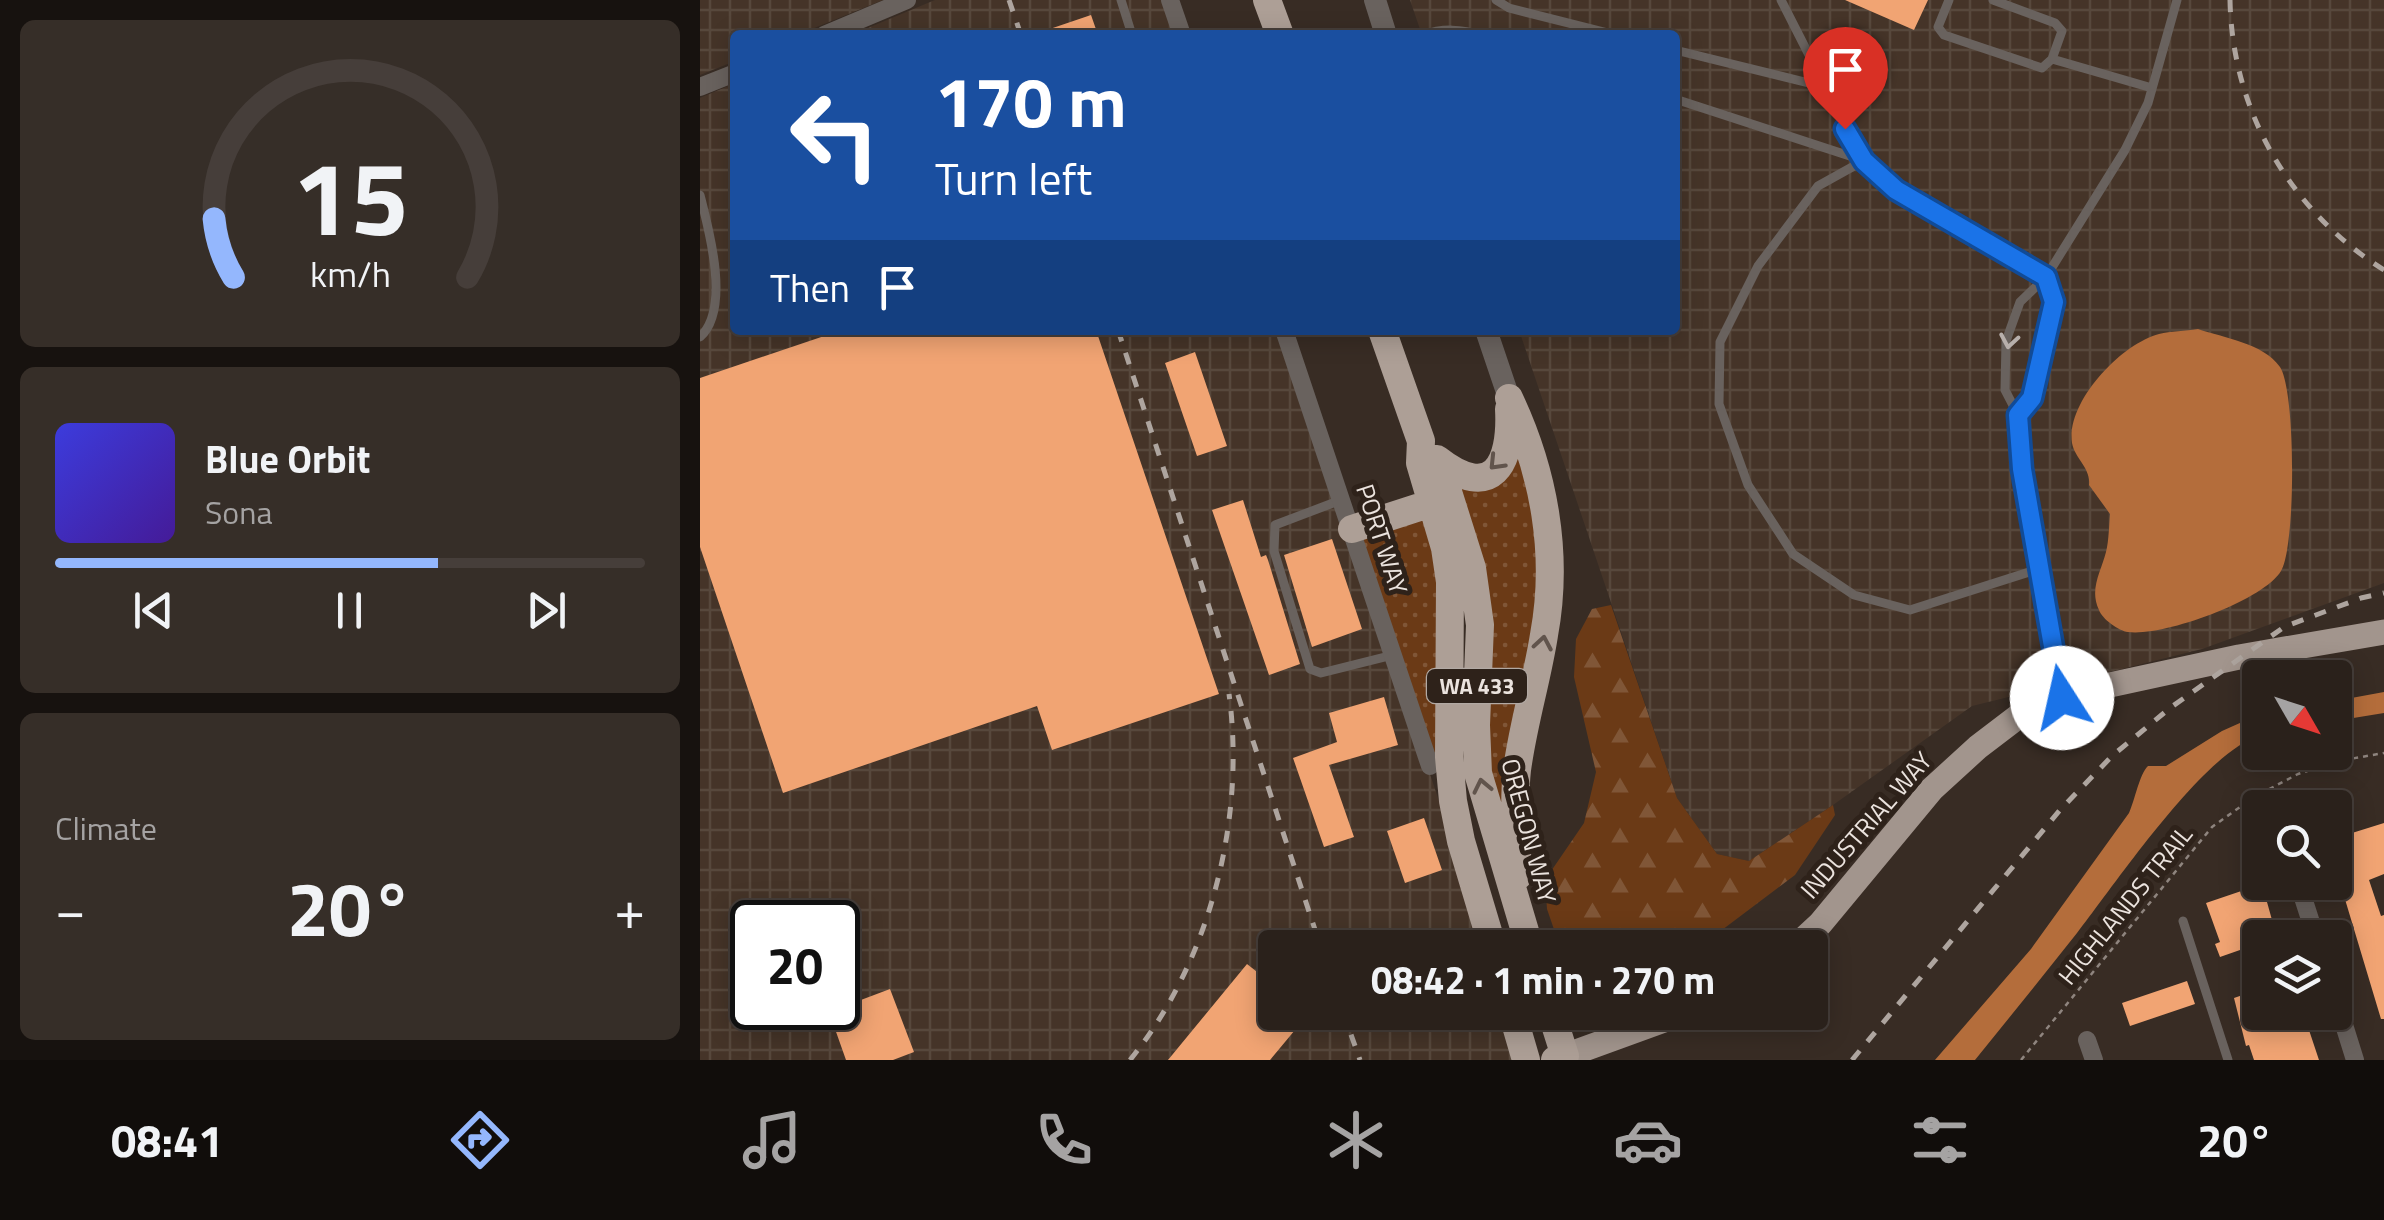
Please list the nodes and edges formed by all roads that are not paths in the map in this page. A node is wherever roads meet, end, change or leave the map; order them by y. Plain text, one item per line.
1 (907, 0) edge
2 (1121, 0) edge
3 (1170, 0) edge
4 (1268, 0) edge
5 (1375, 0) edge
6 (1496, 0) edge
7 (1781, 0) edge
8 (1949, 0) edge
9 (1993, 0) edge
10 (2177, 0) edge
11 (836, 30) edge
12 (1130, 30) edge
13 (1180, 30) edge
14 (1278, 30) edge
15 (1384, 30) edge
16 (1596, 30) edge
17 (1680, 51) edge
18 (2052, 58) junction
19 (730, 75) edge
20 (1825, 87) junction
21 (700, 88) edge
22 (2152, 88) junction
23 (1680, 101) edge
24 (1864, 161) junction
25 (700, 195) edge
26 (2046, 277) junction
27 (1286, 335) edge
28 (1384, 335) edge
29 (1488, 335) edge
30 (700, 337) edge
31 (1509, 398) junction
32 (2018, 415) junction
33 (1429, 450) junction
34 (1342, 500) junction
35 (1432, 503) junction
36 (1352, 529) junction
37 (2039, 568) junction
38 (2384, 632) edge
39 (1394, 654) junction
40 (2062, 698) junction
41 (1430, 766) dead end
42 (1520, 913) junction
43 (2183, 921) dead end
44 (1488, 930) edge
45 (1525, 930) edge
46 (1814, 930) edge
47 (1517, 1030) edge
48 (1555, 1030) edge
49 (1639, 1030) edge
50 (2346, 1030) edge
51 (2088, 1040) dead end
52 (1562, 1059) edge
53 (1526, 1060) edge
54 (2094, 1060) edge
55 (2228, 1060) edge
56 (2356, 1060) edge

1 - 11 street
2 - 12 lane
3 - 13 street
4 - 14 highway
5 - 15 street
6 - 16 lane
7 - 20 lane
8 - 18 lane
9 - 18 lane
10 - 22 lane
17 - 20 lane
18 - 22 lane
19 - 21 street
20 - 24 lane
22 - 26 lane
23 - 24 lane
24 - 26 lane
24 - 37 lane
25 - 30 lane
26 - 32 lane
26 -> 32 lane
27 - 34 street, PORT WAY
28 - 33 highway, OREGON WAY / WA 433
29 - 31 street
31 -> 33 highway
42 -> 31 highway
32 - 37 lane
33 - 35 highway, OREGON WAY / WA 433
42 -> 33 highway, OREGON WAY / WA 433
34 - 36 street, PORT WAY
34 - 39 lane
35 - 36 highway
35 - 44 highway, OREGON WAY / WA 433
36 - 39 street, PORT WAY
37 - 40 lane
38 - 40 main road, INDUSTRIAL WAY
39 - 41 street, PORT WAY
40 - 46 main road, INDUSTRIAL WAY
42 - 45 highway, OREGON WAY / WA 433
43 - 55 lane
47 - 53 highway
48 - 52 highway
49 - 52 main road
50 - 56 street
51 - 54 street

